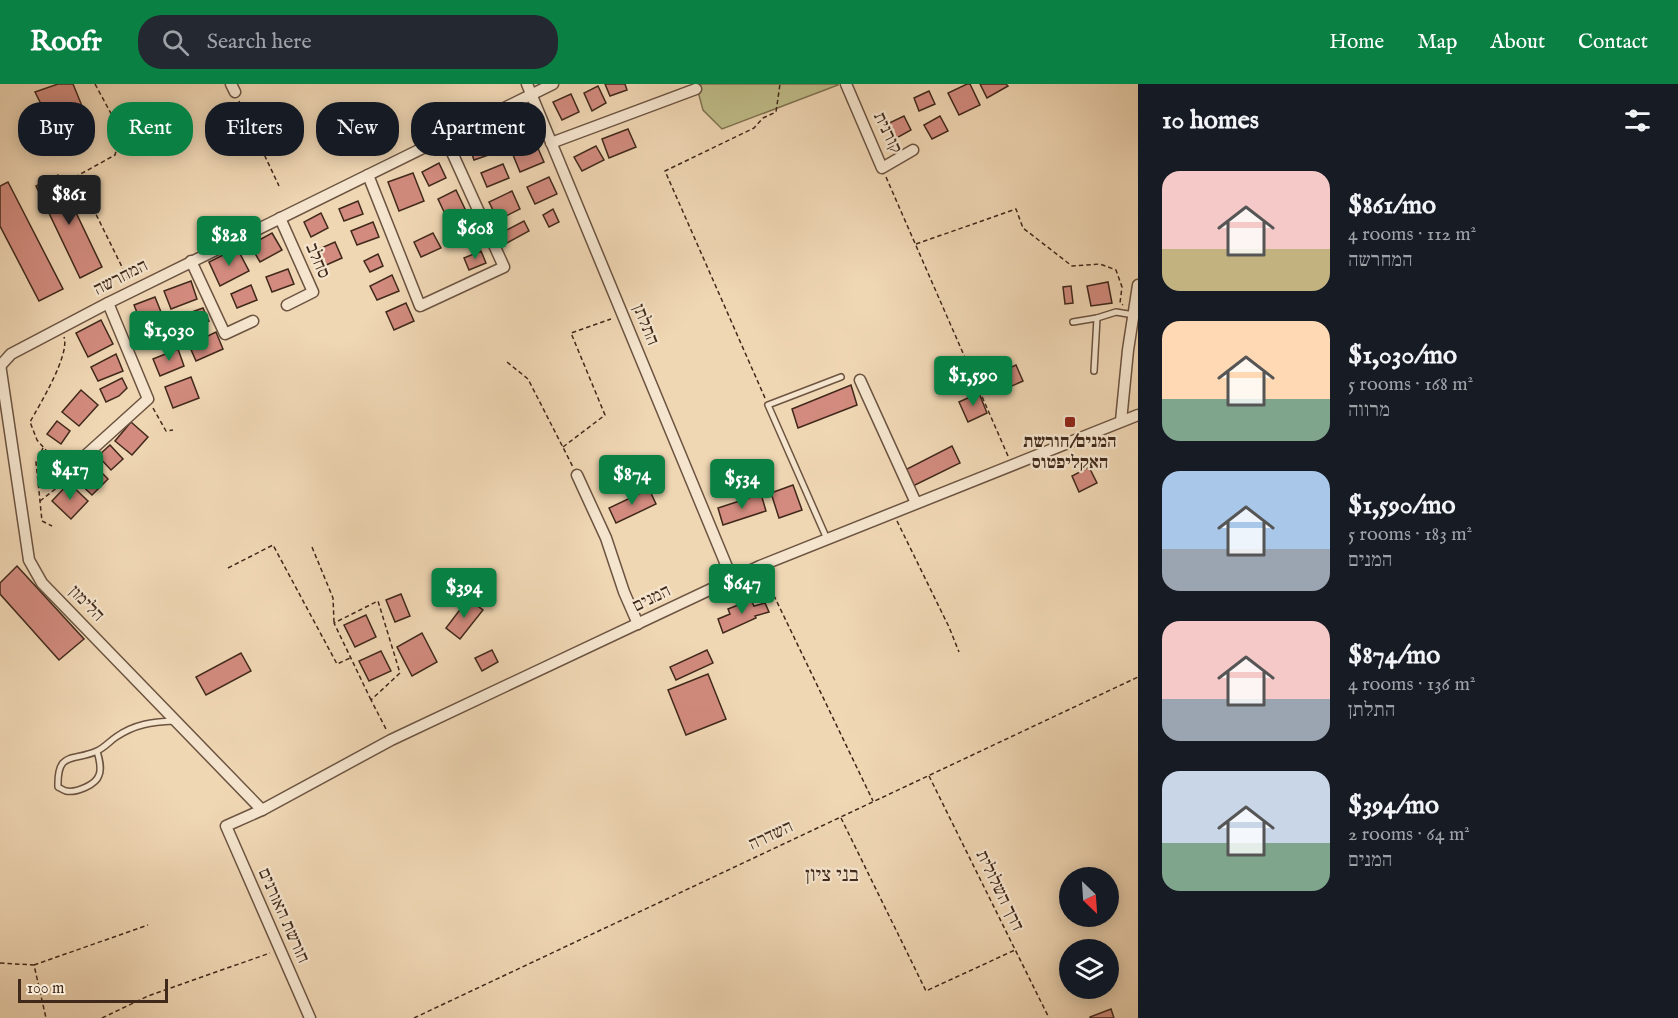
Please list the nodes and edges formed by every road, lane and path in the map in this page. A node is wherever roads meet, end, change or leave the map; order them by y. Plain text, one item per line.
1 (95, 84) edge
2 (553, 84) edge
3 (780, 84) edge
4 (846, 84) edge
5 (233, 88) edge
6 (529, 89) edge
7 (696, 89) dead end
8 (506, 102) edge
9 (551, 143) junction
10 (913, 150) dead end
11 (411, 154) edge
12 (454, 156) edge
13 (882, 168) junction
14 (368, 175) junction
15 (279, 186) dead end
16 (280, 218) junction
17 (915, 244) junction
18 (191, 261) junction
19 (1138, 285) edge
20 (134, 290) junction
21 (108, 303) junction
22 (287, 305) dead end
23 (623, 315) junction
24 (1134, 315) junction
25 (1097, 318) junction
26 (253, 321) dead end
27 (1073, 322) dead end
28 (61, 327) junction
29 (507, 362) dead end
30 (0, 365) edge
31 (1094, 371) dead end
32 (841, 377) dead end
33 (860, 380) dead end
34 (148, 399) junction
35 (768, 405) junction
36 (1138, 414) edge
37 (1120, 421) junction
38 (173, 430) dead end
39 (43, 447) junction
40 (563, 447) junction
41 (1012, 465) junction
42 (66, 473) junction
43 (577, 476) joint
44 (40, 501) junction
45 (916, 503) junction
46 (893, 513) junction
47 (52, 526) dead end
48 (827, 539) junction
49 (312, 547) dead end
50 (760, 566) junction
51 (228, 568) dead end
52 (732, 579) junction
53 (334, 623) junction
54 (638, 624) junction
55 (959, 652) dead end
56 (351, 658) junction
57 (1138, 677) edge
58 (371, 700) junction
59 (176, 721) junction
60 (391, 740) junction
61 (97, 751) junction
62 (928, 776) junction
63 (873, 802) junction
64 (262, 810) junction
65 (841, 817) junction
66 (226, 826) joint
67 (148, 925) dead end
68 (280, 950) junction
69 (1015, 950) junction
70 (0, 963) edge
71 (34, 965) junction
72 (46, 1018) edge
73 (102, 1018) edge
74 (310, 1018) edge
75 (414, 1018) edge
76 (1049, 1018) edge

1 - 20 path
2 - 6 street, המחרשה
3 - 35 path
4 - 13 street, קורנית
5 - 15 path
6 - 8 street, המחרשה
6 - 9 street, התלתן
7 - 9 street
9 - 23 street, התלתן
10 - 13 street, קורנית
11 - 14 street, המחרשה
12 - 14 street
13 - 17 path
14 - 16 street, המחרשה
16 - 18 street, המחרשה
16 - 22 street, סחלב
17 - 24 path
17 - 41 path
18 - 20 street, המחרשה
18 - 26 street
19 - 24 street
20 - 21 street, המחרשה
21 - 28 street, המחרשה
21 - 34 street
23 - 40 path
23 - 52 street, התלתן
24 - 25 lane
24 - 37 street
25 - 27 lane
25 - 31 lane
28 - 30 street, המחרשה
28 - 39 path
29 - 40 path
30 - 59 street, הלימון
32 - 35 lane
33 - 45 street
34 - 38 path
34 - 42 street
35 - 48 lane
36 - 37 street, המנים
37 - 41 street, המנים
39 - 42 path
39 - 44 path
40 - 43 path
41 - 45 street, המנים
42 - 44 path
43 - 54 street
44 - 47 path
45 - 46 street, המנים
46 - 48 street, המנים
46 - 55 path
48 - 50 street, המנים
49 - 53 path
50 - 52 street, המנים
50 - 63 path
51 - 56 path
52 - 54 street, המנים
53 - 56 path
53 - 58 path
54 - 60 street, המנים
56 - 58 path
57 - 62 path, השדרה
58 - 60 path
59 - 61 lane
59 - 64 street, הלימון
60 - 64 street, המנים
61 - 61 lane
62 - 63 path, השדרה
62 - 69 path, דרך השלולית
63 - 65 path, השדרה
64 - 66 street, המנים
65 - 69 path
65 - 75 path, השדרה
66 - 68 street, חורשת האורנים
67 - 71 path
68 - 73 path
68 - 74 street, חורשת האורנים
69 - 76 path, דרך השלולית
70 - 71 path
71 - 72 path

